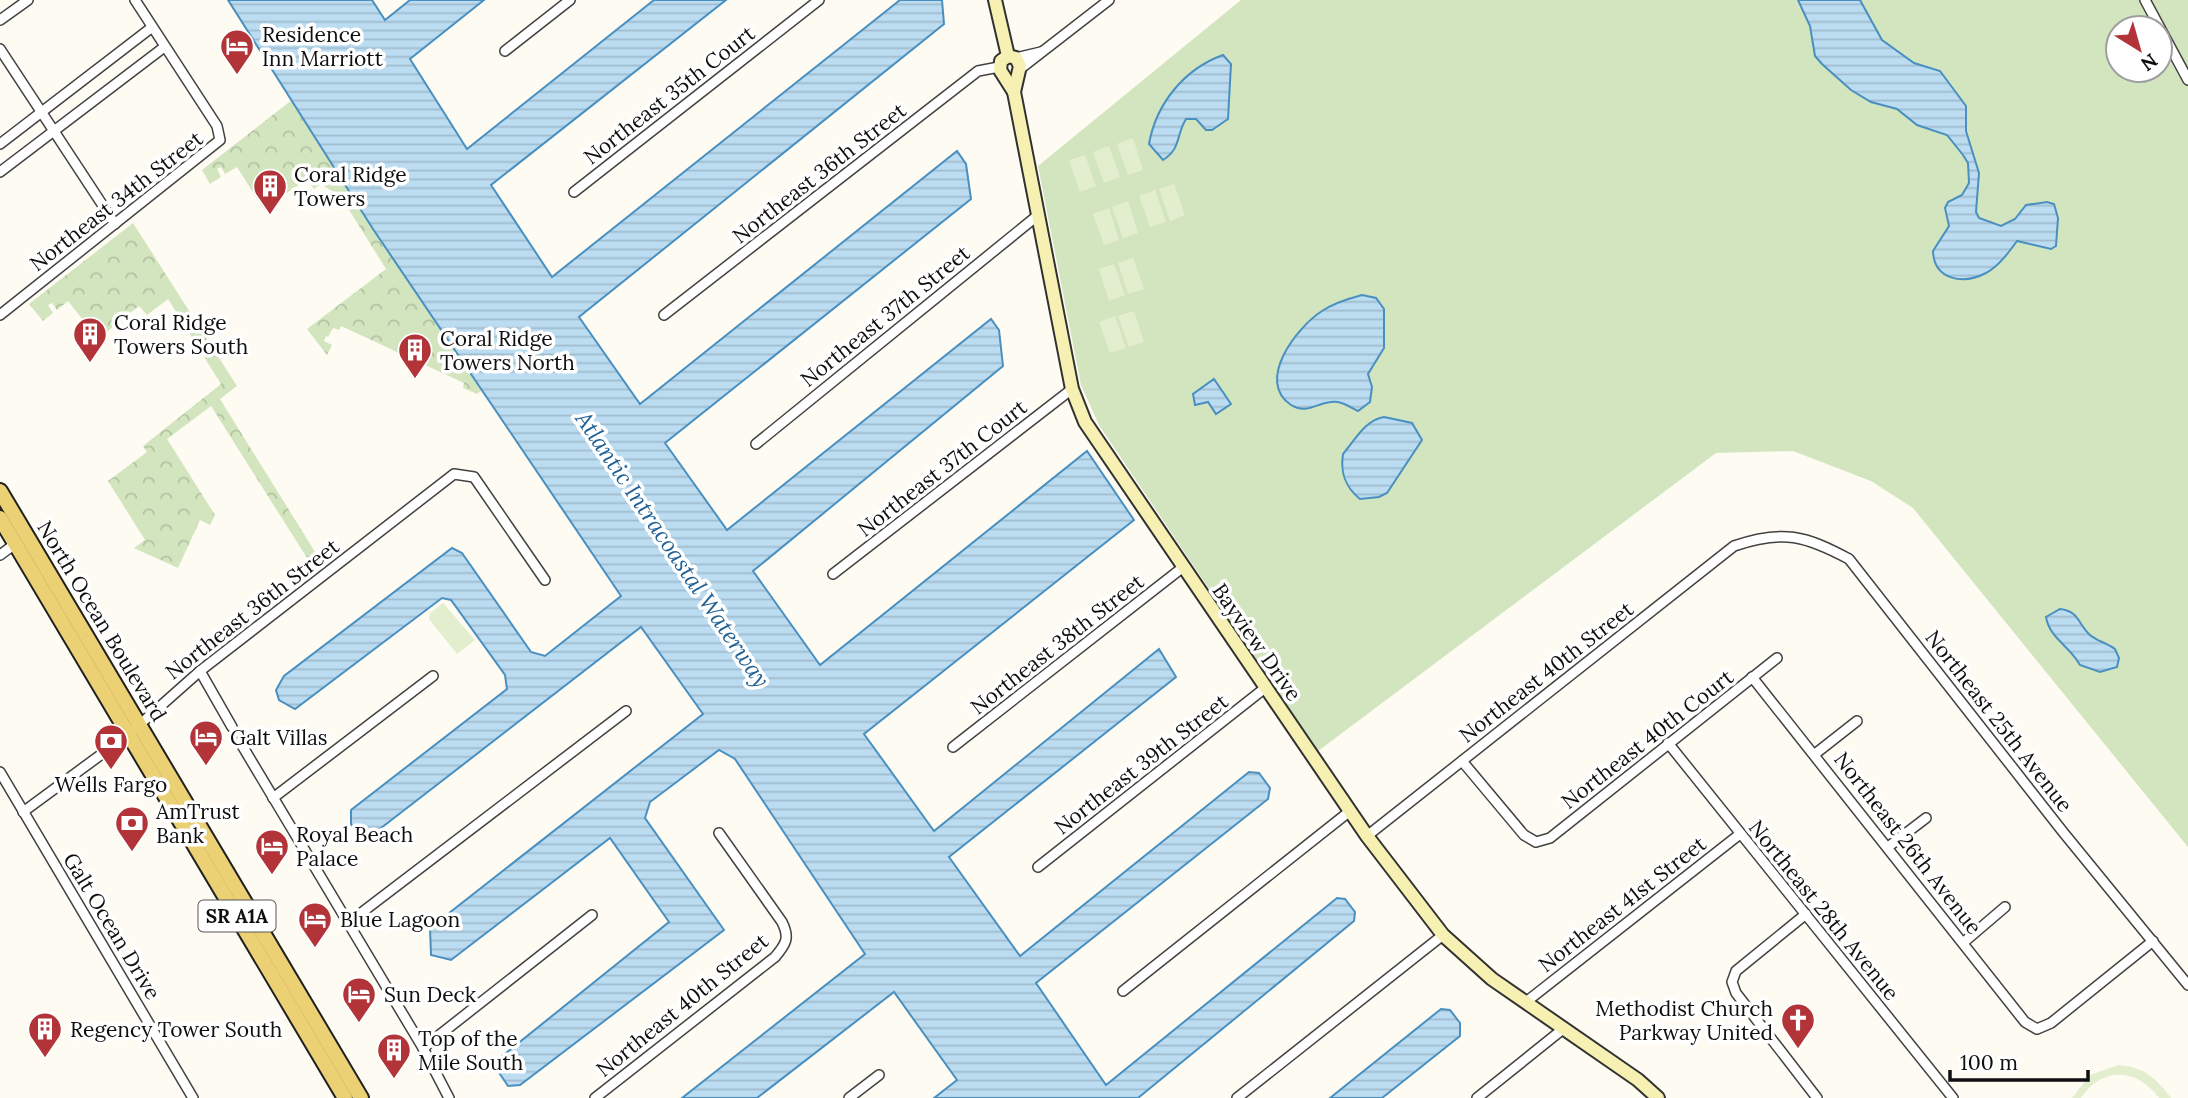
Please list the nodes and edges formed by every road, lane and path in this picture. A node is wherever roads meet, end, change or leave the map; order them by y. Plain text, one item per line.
1 (28, 0) edge
2 (135, 0) edge
3 (570, 0) edge
4 (819, 0) edge
5 (996, 0) edge
6 (1109, 0) edge
7 (2145, 0) edge
8 (0, 20) edge
9 (151, 28) junction
10 (163, 48) junction
11 (0, 50) edge
12 (505, 51) dead end
13 (1011, 67) junction
14 (2188, 80) edge
15 (41, 112) junction
16 (53, 130) junction
17 (0, 144) edge
18 (0, 172) edge
19 (574, 192) dead end
20 (1037, 216) junction
21 (114, 224) junction
22 (0, 315) edge
23 (664, 315) dead end
24 (1072, 389) junction
25 (755, 444) dead end
26 (0, 491) edge
27 (0, 518) edge
28 (1749, 541) joint
29 (15, 544) junction
30 (37, 552) junction
31 (0, 555) edge
32 (1182, 568) junction
33 (833, 574) dead end
34 (545, 580) dead end
35 (1777, 658) dead end
36 (200, 671) junction
37 (433, 676) dead end
38 (1752, 677) junction
39 (1265, 688) junction
40 (626, 710) dead end
41 (1857, 721) dead end
42 (232, 727) dead end
43 (134, 729) junction
44 (240, 742) dead end
45 (1668, 743) junction
46 (953, 747) dead end
47 (1815, 754) junction
48 (1462, 761) junction
49 (0, 772) edge
50 (273, 798) junction
51 (1350, 811) junction
52 (23, 812) junction
53 (1926, 818) dead end
54 (719, 832) dead end
55 (1740, 834) junction
56 (1367, 836) junction
57 (1888, 846) junction
58 (1038, 867) dead end
59 (2005, 907) dead end
60 (1806, 914) junction
61 (592, 915) dead end
62 (348, 923) junction
63 (1443, 935) junction
64 (1964, 942) junction
65 (2153, 942) junction
66 (2188, 985) edge
67 (1123, 991) dead end
68 (1526, 1002) junction
69 (1563, 1030) junction
70 (423, 1048) junction
71 (879, 1075) dead end
72 (194, 1098) edge
73 (345, 1098) edge
74 (361, 1098) edge
75 (449, 1098) edge
76 (595, 1098) edge
77 (849, 1098) edge
78 (1237, 1098) edge
79 (1477, 1098) edge
80 (1658, 1098) edge
81 (1817, 1098) edge
82 (1953, 1098) edge

1 - 8 street
2 - 9 street
3 - 12 street
4 - 19 street, Northeast 35th Court
5 - 13 street, Bayview Drive
6 - 13 street, Northeast 36th Street
7 - 14 street
9 - 10 street
9 - 15 street
10 - 16 street
10 - 21 street, Northeast 34th Street
11 - 15 street
13 - 20 street, Bayview Drive
13 - 23 street, Northeast 36th Street
15 - 16 street
15 - 17 street
16 - 18 street
16 - 21 street
20 - 24 street, Bayview Drive
20 - 25 street, Northeast 37th Street
21 - 22 street, Northeast 34th Street
24 - 32 street, Bayview Drive
24 - 33 street, Northeast 37th Court
26 - 30 main road, North Ocean Boulevard / SR A1A
27 - 29 main road, North Ocean Boulevard / SR A1A
28 - 48 street, Northeast 40th Street
28 - 65 street, Northeast 25th Avenue
29 - 30 main road
29 - 31 street
29 - 43 main road, North Ocean Boulevard / SR A1A
30 - 43 main road, North Ocean Boulevard / SR A1A
32 - 39 street, Bayview Drive
32 - 46 street, Northeast 38th Street
34 - 36 street, Northeast 36th Street
35 - 38 street, Northeast 40th Court
36 - 42 street
36 - 43 street, Northeast 36th Street
37 - 50 street
38 - 45 street, Northeast 40th Court
38 - 47 street, Northeast 26th Avenue
39 - 51 street, Bayview Drive
39 - 58 street, Northeast 39th Street
40 - 62 street
41 - 47 street
43 - 52 street, Northeast 36th Street
43 - 73 main road, North Ocean Boulevard / SR A1A
43 - 74 main road, North Ocean Boulevard / SR A1A
44 - 50 street
45 - 48 street, Northeast 40th Court
45 - 55 street, Northeast 28th Avenue
47 - 57 street, Northeast 26th Avenue
48 - 56 street, Northeast 40th Street
49 - 52 street, Galt Ocean Drive
50 - 62 street
51 - 56 street, Bayview Drive
51 - 67 street
52 - 72 street, Galt Ocean Drive
53 - 57 street
54 - 76 street, Northeast 40th Street
55 - 60 street, Northeast 28th Avenue
55 - 68 street, Northeast 41st Street
56 - 63 street, Bayview Drive
57 - 64 street, Northeast 26th Avenue
59 - 64 street
60 - 81 street
60 - 82 street, Northeast 28th Avenue
61 - 70 street
62 - 70 street
63 - 68 street, Bayview Drive
63 - 78 street
64 - 65 street, Northeast 26th Avenue
65 - 66 street, Northeast 25th Avenue
68 - 69 street, Bayview Drive
69 - 79 street
69 - 80 street, Bayview Drive
70 - 75 street
71 - 77 street

